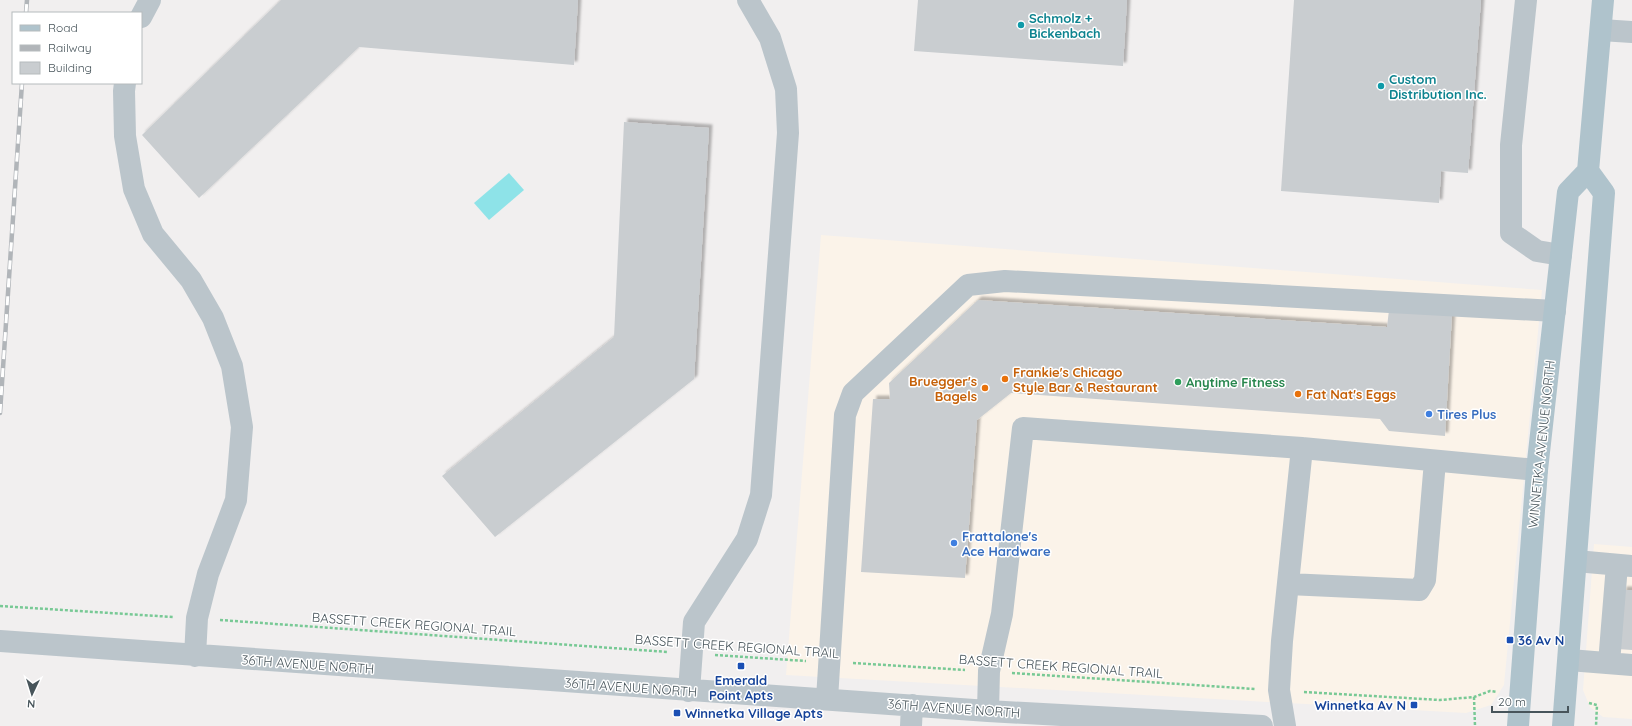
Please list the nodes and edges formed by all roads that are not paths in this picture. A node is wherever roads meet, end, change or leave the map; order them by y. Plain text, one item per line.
1 (150, 0) edge
2 (748, 0) edge
3 (1526, 0) edge
4 (1603, 0) edge
5 (142, 15) edge
6 (1601, 30) junction
7 (1632, 32) edge
8 (125, 84) edge
9 (1588, 171) junction
10 (1561, 254) junction
11 (1555, 311) junction
12 (1302, 448) junction
13 (1435, 461) junction
14 (1537, 470) junction
15 (1576, 561) junction
16 (1624, 565) edge
17 (1288, 584) junction
18 (0, 641) edge
19 (196, 656) junction
20 (1568, 660) junction
21 (1608, 663) junction
22 (1632, 665) edge
23 (689, 691) junction
24 (827, 699) junction
25 (988, 711) junction
26 (912, 716) edge
27 (1262, 726) edge
28 (1285, 726) edge
29 (1518, 726) edge
30 (1563, 726) edge

1 - 5 street
2 - 23 street
3 - 10 street
4 - 6 main road
6 - 7 street
6 - 9 main road
8 - 19 street
9 - 10 main road, WINNETKA AVENUE NORTH
9 - 15 main road
10 - 11 main road, WINNETKA AVENUE NORTH
11 - 14 main road, WINNETKA AVENUE NORTH
11 - 24 street
12 - 13 street
12 - 17 street
12 - 25 street
13 - 14 street
13 - 17 street
14 - 29 main road, WINNETKA AVENUE NORTH
15 - 16 street
15 - 20 main road
16 - 21 street
17 - 28 street
18 - 19 street, 36TH AVENUE NORTH
19 - 23 street, 36TH AVENUE NORTH
20 - 21 street
20 - 30 main road
21 - 22 street
23 - 24 street, 36TH AVENUE NORTH
24 - 26 street, 36TH AVENUE NORTH
25 - 26 street, 36TH AVENUE NORTH
25 - 27 street, 36TH AVENUE NORTH

